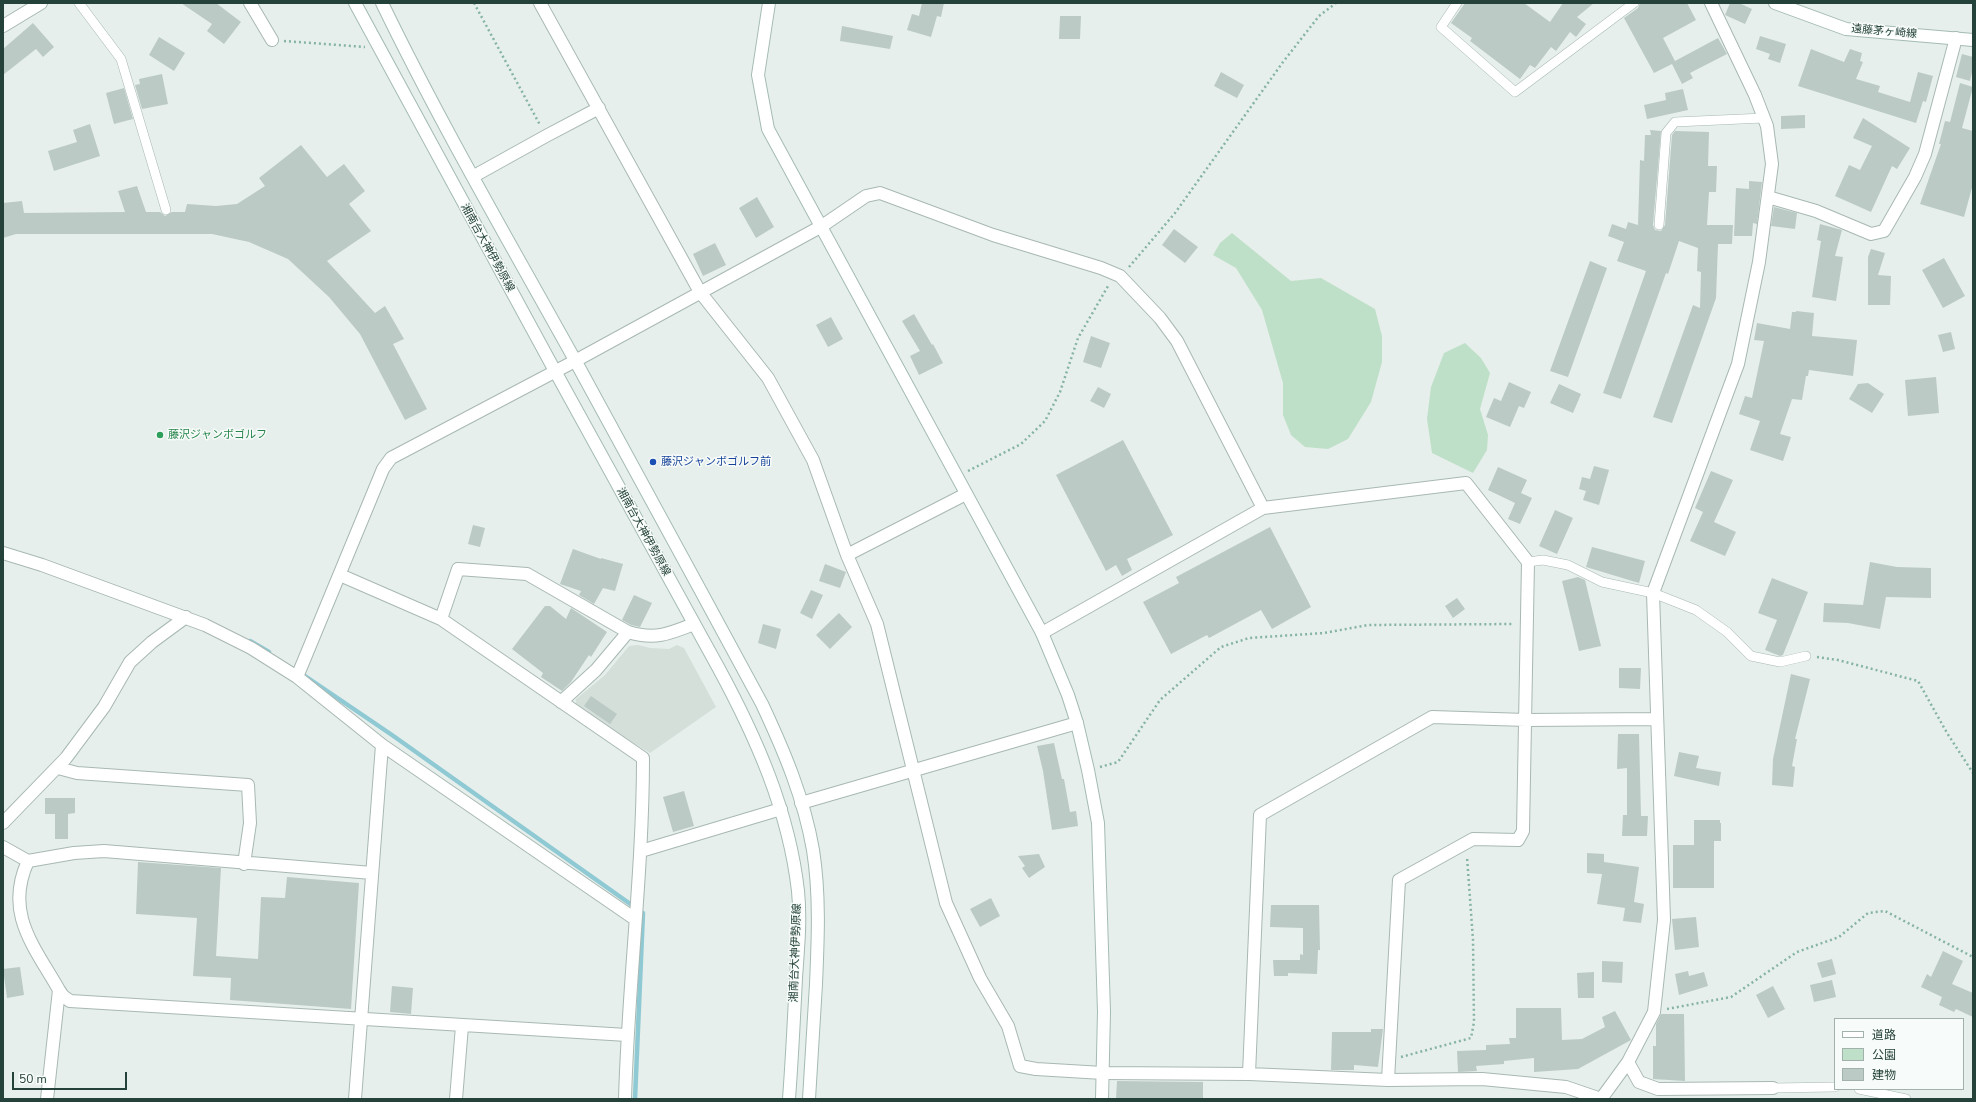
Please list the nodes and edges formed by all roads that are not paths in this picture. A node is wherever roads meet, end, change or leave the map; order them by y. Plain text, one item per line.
1 (41, 3) edge
2 (79, 3) edge
3 (250, 3) edge
4 (355, 3) edge
5 (382, 3) edge
6 (540, 3) edge
7 (769, 3) edge
8 (1457, 3) edge
9 (1634, 3) edge
10 (1711, 3) edge
11 (1775, 3) edge
12 (3, 26) edge
13 (1956, 38) junction
14 (272, 40) road end
15 (1973, 40) edge
16 (599, 108) junction
17 (1764, 118) junction
18 (474, 176) junction
19 (1768, 197) junction
20 (166, 210) dead end
21 (1659, 225) dead end
22 (822, 226) junction
23 (700, 292) junction
24 (575, 361) junction
25 (555, 371) junction
26 (966, 494) junction
27 (1263, 508) junction
28 (3, 553) edge
29 (847, 555) junction
30 (1528, 562) junction
31 (340, 575) junction
32 (1653, 593) junction
33 (186, 618) junction
34 (440, 619) junction
35 (694, 624) junction
36 (628, 632) junction
37 (1042, 633) junction
38 (1806, 656) road end
39 (297, 677) junction
40 (561, 702) junction
41 (1657, 719) junction
42 (1526, 720) junction
43 (1077, 723) junction
44 (382, 746) junction
45 (58, 768) junction
46 (912, 770) junction
47 (801, 803) junction
48 (781, 810) junction
49 (3, 823) edge
50 (3, 847) edge
51 (641, 851) junction
52 (28, 861) junction
53 (244, 864) junction
54 (372, 873) junction
55 (635, 919) junction
56 (59, 990) junction
57 (361, 1019) junction
58 (462, 1026) junction
59 (627, 1036) junction
60 (1628, 1062) junction
61 (1103, 1074) junction
62 (1249, 1074) junction
63 (1388, 1080) junction
64 (1834, 1087) edge
65 (1773, 1088) joint
66 (1864, 1090) edge
67 (47, 1099) edge
68 (355, 1099) edge
69 (456, 1099) edge
70 (625, 1099) edge
71 (789, 1099) edge
72 (809, 1099) edge
73 (1102, 1099) edge
74 (1601, 1099) edge
75 (1906, 1099) edge

1 - 12 street
2 - 20 lane
3 - 14 street
4 - 25 street, 湘南台大神伊勢原線
5 - 18 street, 湘南台大神伊勢原線
6 - 16 street
7 - 22 street
8 - 9 lane
10 - 17 street
11 - 13 street, 遠藤茅ヶ崎線
13 - 15 street, 遠藤茅ヶ崎線
13 - 19 street
16 - 18 street
16 - 23 street
17 - 19 street
17 - 21 lane
18 - 24 street, 湘南台大神伊勢原線
19 - 32 street
22 - 23 street
22 - 26 street
22 - 27 street
23 - 24 street
23 - 29 street
24 - 25 street
24 - 47 street, 湘南台大神伊勢原線
25 - 31 street
25 - 35 street, 湘南台大神伊勢原線
26 - 29 street
26 - 37 street
27 - 30 street
27 - 37 street
28 - 33 street
29 - 46 street
30 - 32 lane
30 - 42 street
31 - 34 street
31 - 39 street
32 - 38 lane
32 - 41 street
33 - 39 street
33 - 45 street
34 - 36 street
34 - 40 street
35 - 36 street
35 - 48 street, 湘南台大神伊勢原線
36 - 40 street
37 - 43 street
39 - 44 street
40 - 51 street
41 - 42 street
41 - 60 street
42 - 62 street
42 - 63 street
43 - 46 street
43 - 61 street
44 - 54 street
44 - 55 street
45 - 49 street
45 - 53 street
46 - 47 street
46 - 61 street
47 - 72 street, 湘南台大神伊勢原線
48 - 51 street
48 - 71 street, 湘南台大神伊勢原線
50 - 52 street
51 - 55 street
52 - 53 street
52 - 56 street
53 - 54 street
54 - 57 street
55 - 59 street
56 - 57 street
56 - 67 street
57 - 58 street
57 - 68 street
58 - 59 street
58 - 69 street
59 - 70 street
60 - 65 street
60 - 74 street
61 - 62 street
61 - 73 street
62 - 63 street
63 - 74 street
64 - 65 lane
66 - 75 lane

